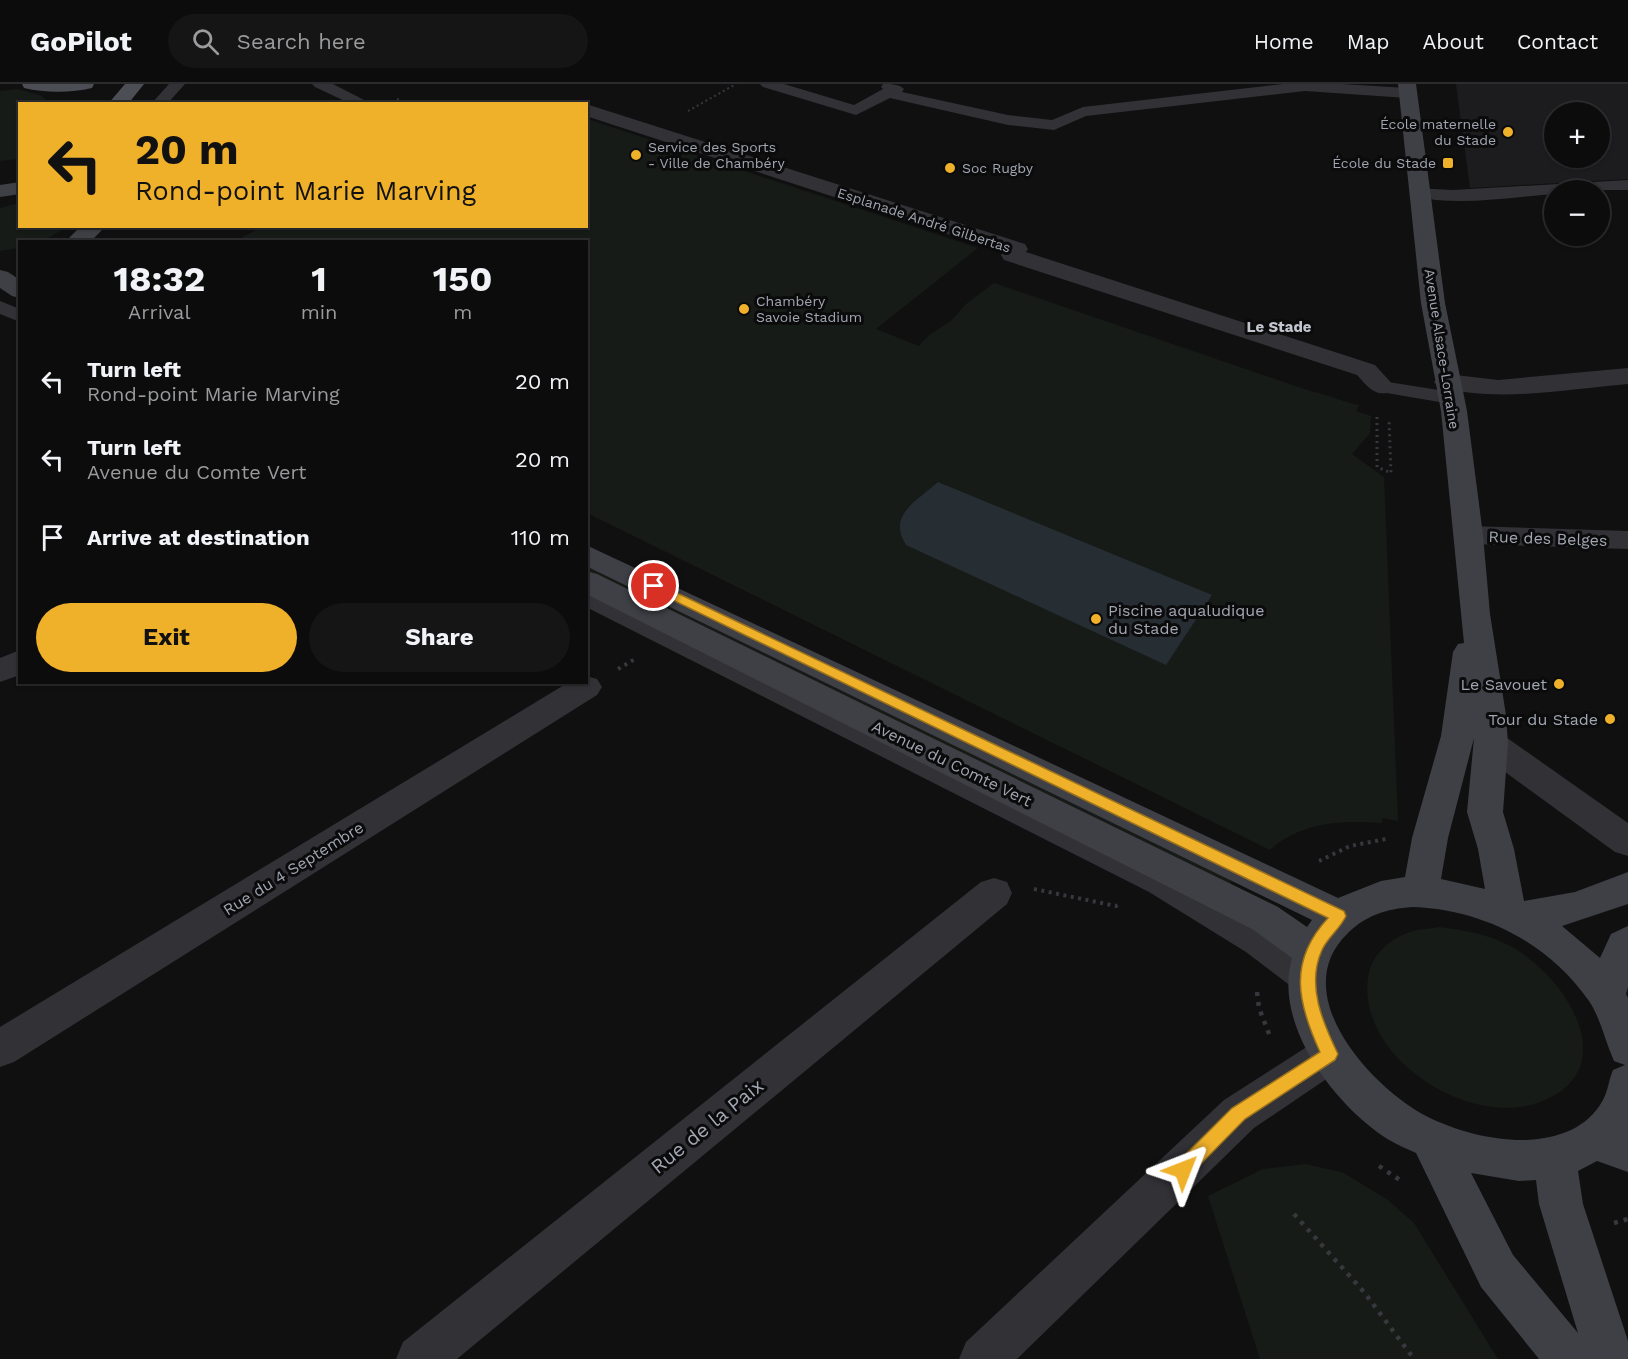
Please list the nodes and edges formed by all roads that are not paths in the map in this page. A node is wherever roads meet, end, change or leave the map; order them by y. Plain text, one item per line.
1 (31, 84) edge
2 (85, 84) edge
3 (110, 84) edge
4 (135, 84) edge
5 (177, 84) edge
6 (320, 84) edge
7 (768, 84) edge
8 (1301, 85) edge
9 (883, 88) edge
10 (1407, 89) edge
11 (67, 95) edge
12 (104, 102) edge
13 (119, 102) edge
14 (160, 102) edge
15 (360, 102) edge
16 (588, 111) edge
17 (1628, 185) edge
18 (18, 188) edge
19 (0, 191) edge
20 (1419, 192) junction
21 (93, 228) edge
22 (78, 240) edge
23 (4, 268) edge
24 (18, 288) edge
25 (0, 307) edge
26 (18, 315) edge
27 (1628, 375) edge
28 (1382, 387) joint
29 (1449, 390) junction
30 (1469, 535) junction
31 (1628, 540) edge
32 (588, 555) edge
33 (588, 582) edge
34 (588, 598) edge
35 (1475, 614) junction
36 (18, 662) edge
37 (0, 671) edge
38 (586, 687) road end
39 (1491, 744) junction
40 (1628, 842) edge
41 (1628, 887) edge
42 (1421, 891) junction
43 (994, 893) road end
44 (1513, 914) junction
45 (1339, 916) junction
46 (1628, 942) edge
47 (1310, 966) junction
48 (1606, 994) junction
49 (1628, 1048) edge
50 (0, 1049) edge
51 (1329, 1054) junction
52 (1628, 1083) edge
53 (1431, 1140) junction
54 (1611, 1146) edge
55 (1554, 1157) junction
56 (420, 1359) edge
57 (983, 1359) edge
58 (1569, 1359) edge
59 (1611, 1359) edge

1 - 11 main road
2 - 11 main road
3 - 12 main road
4 - 13 main road
5 - 14 lane
6 - 15 lane
7 - 9 lane
8 - 9 lane
8 - 10 lane
10 - 20 main road, Avenue Alsace-Lorraine
16 - 28 street, Esplanade André Gilbertas
17 - 20 lane
18 - 19 main road
20 - 29 main road, Avenue Alsace-Lorraine
21 - 22 main road
23 - 24 main road
25 - 26 lane
27 - 29 street
28 - 29 lane
29 - 30 main road, Avenue Alsace-Lorraine
30 - 31 street, Rue des Belges
30 - 35 main road, Avenue Alsace-Lorraine
32 - 45 main road, Avenue du Comte Vert
33 - 47 main road, Avenue du Comte Vert
34 - 47 lane
35 - 39 main road, Avenue Alsace-Lorraine
35 - 42 main road, Avenue Alsace-Lorraine
36 - 37 street
38 - 50 street, Rue du 4 Septembre
39 - 40 street
39 - 44 main road, Avenue Alsace-Lorraine
41 - 44 main road
42 - 44 main road
42 - 45 main road
43 - 56 street, Rue de la Paix
44 - 48 main road
45 - 47 main road
46 - 48 main road
47 - 51 main road
48 - 49 main road
51 - 53 main road
51 - 57 street
52 - 54 main road
53 - 55 main road
53 - 58 main road
54 - 55 main road
55 - 59 main road

